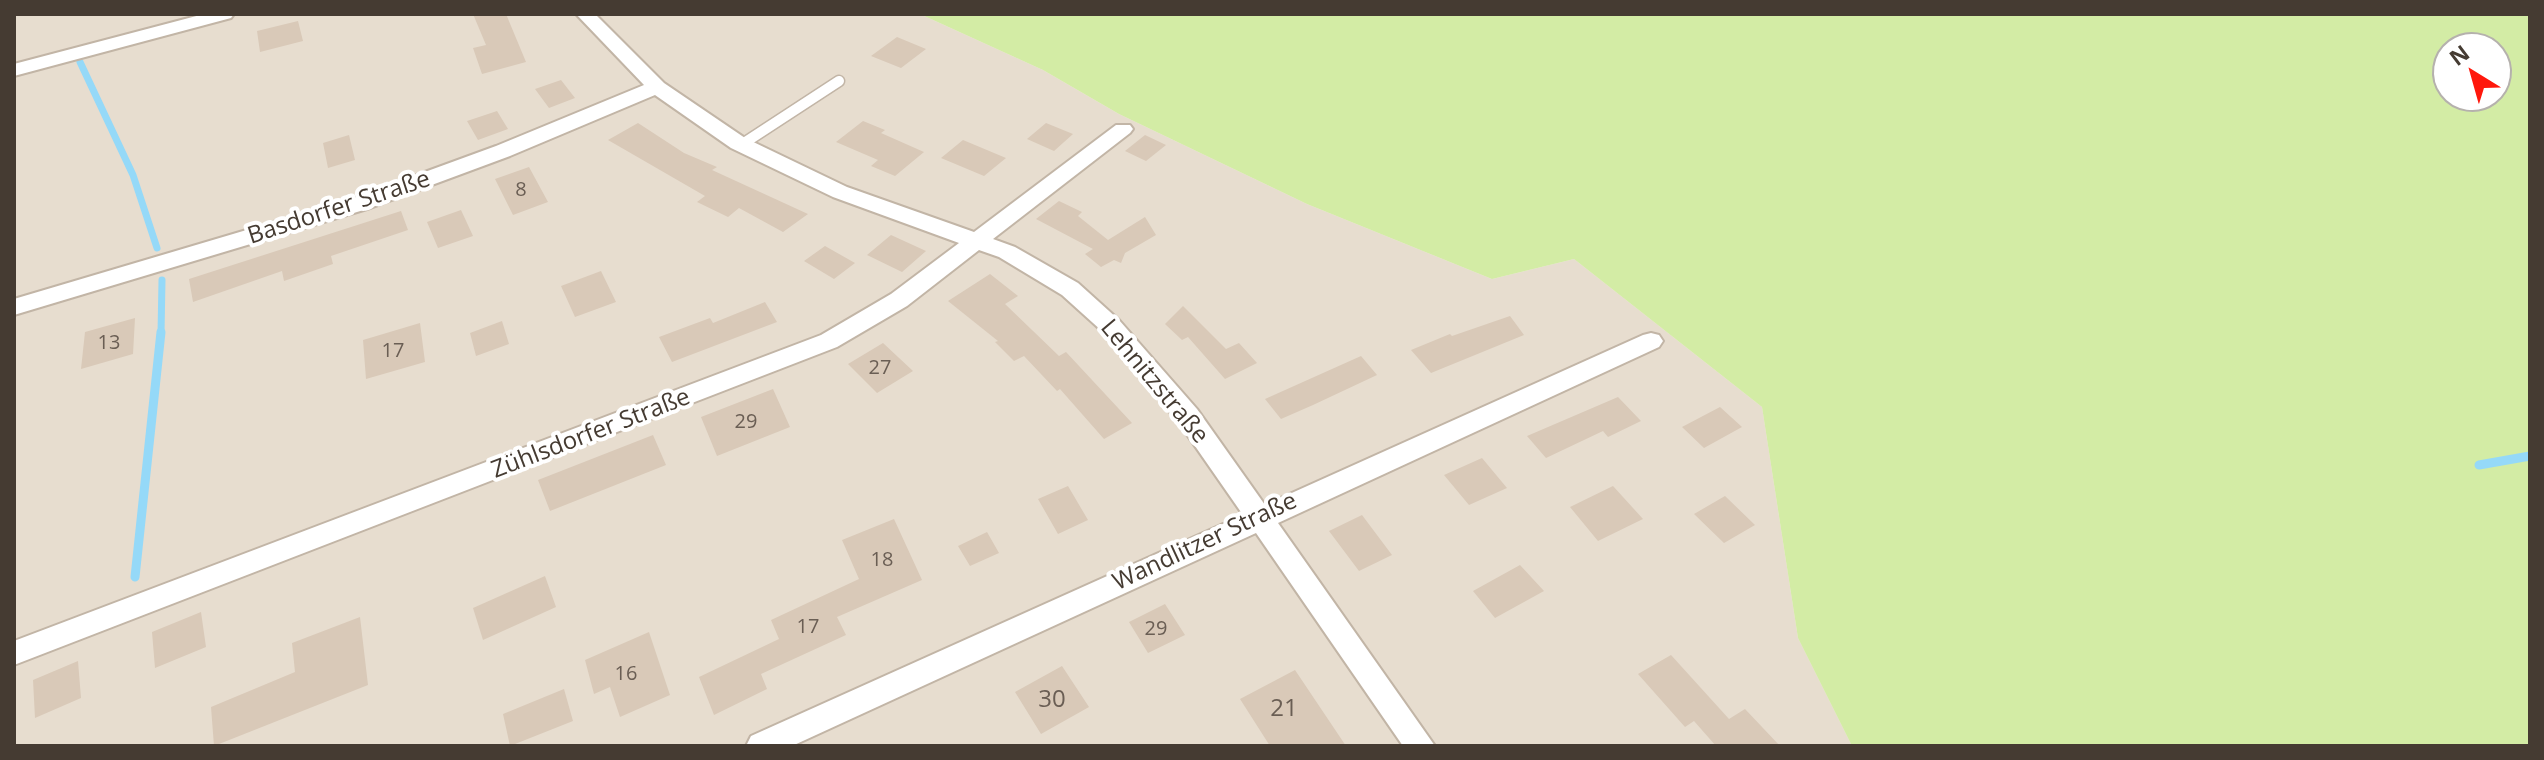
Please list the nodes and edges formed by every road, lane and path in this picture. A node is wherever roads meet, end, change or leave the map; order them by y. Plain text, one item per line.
1 (225, 14) edge
2 (585, 14) edge
3 (14, 70) edge
4 (839, 81) dead end
5 (657, 87) junction
6 (1123, 129) dead end
7 (741, 145) junction
8 (980, 241) junction
9 (14, 307) edge
10 (1651, 341) dead end
11 (1259, 517) junction
12 (14, 653) edge
13 (761, 746) edge
14 (1420, 746) edge

1 - 3 street
2 - 5 street, Lehnitzstraße
4 - 7 lane
5 - 7 street, Lehnitzstraße
5 - 9 street, Basdorfer Straße
6 - 8 street, Zühlsdorfer Straße
7 - 8 street, Lehnitzstraße
8 - 11 street, Lehnitzstraße
8 - 12 street, Zühlsdorfer Straße
10 - 11 street, Wandlitzer Straße
11 - 13 street, Wandlitzer Straße
11 - 14 street, Lehnitzstraße

